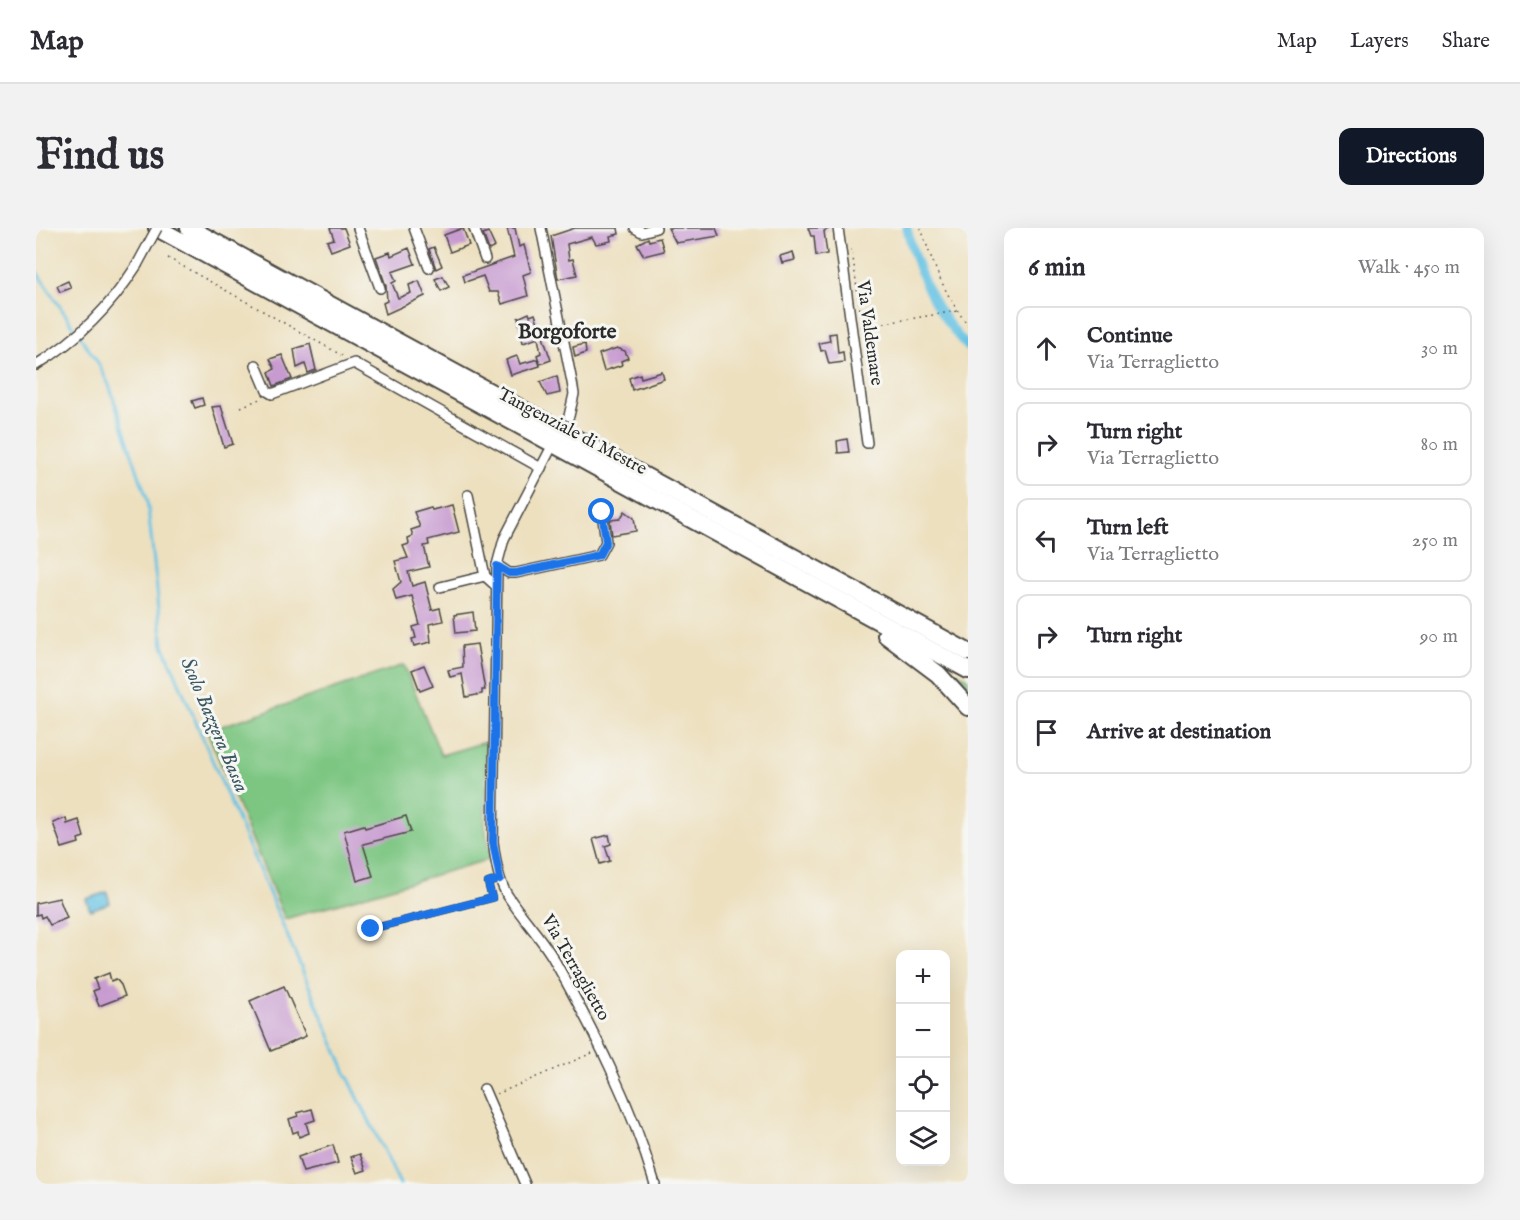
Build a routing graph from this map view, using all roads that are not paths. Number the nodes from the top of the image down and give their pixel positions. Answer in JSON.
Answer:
{"nodes":[{"id":1,"x":157,"y":228,"type":"edge"},
{"id":2,"x":189,"y":228,"type":"edge"},
{"id":3,"x":358,"y":228,"type":"edge"},
{"id":4,"x":414,"y":228,"type":"edge"},
{"id":5,"x":474,"y":228,"type":"edge"},
{"id":6,"x":635,"y":228,"type":"edge"},
{"id":7,"x":656,"y":228,"type":"edge"},
{"id":8,"x":838,"y":228,"type":"edge"},
{"id":9,"x":544,"y":229,"type":"edge"},
{"id":10,"x":485,"y":259,"type":"dead end"},
{"id":11,"x":429,"y":268,"type":"dead end"},
{"id":12,"x":380,"y":288,"type":"dead end"},
{"id":13,"x":36,"y":365,"type":"edge"},
{"id":14,"x":256,"y":365,"type":"dead end"},
{"id":15,"x":569,"y":416,"type":"dead end"},
{"id":16,"x":867,"y":443,"type":"dead end"},
{"id":17,"x":549,"y":452,"type":"dead end"},
{"id":18,"x":541,"y":468,"type":"junction"},
{"id":19,"x":468,"y":495,"type":"dead end"},
{"id":20,"x":602,"y":512,"type":"dead end"},
{"id":21,"x":497,"y":566,"type":"junction"},
{"id":22,"x":485,"y":576,"type":"junction"},
{"id":23,"x":496,"y":586,"type":"junction"},
{"id":24,"x":440,"y":587,"type":"dead end"},
{"id":25,"x":825,"y":591,"type":"junction"},
{"id":26,"x":968,"y":652,"type":"edge"},
{"id":27,"x":968,"y":670,"type":"edge"},
{"id":28,"x":968,"y":706,"type":"edge"},
{"id":29,"x":500,"y":879,"type":"junction"},
{"id":30,"x":371,"y":929,"type":"dead end"},
{"id":31,"x":486,"y":1094,"type":"road end"},
{"id":32,"x":525,"y":1184,"type":"edge"},
{"id":33,"x":655,"y":1184,"type":"edge"}],
"edges":[{"from":1,"to":13,"type":"street","bridge":true},
{"from":1,"to":25,"type":"highway","name":"Tangenziale di Mestre"},
{"from":2,"to":26,"type":"highway","name":"Tangenziale di Mestre"},
{"from":3,"to":12,"type":"street"},
{"from":4,"to":11,"type":"street"},
{"from":5,"to":10,"type":"street"},
{"from":6,"to":7,"type":"street"},
{"from":8,"to":16,"type":"street","name":"Via Valdemare"},
{"from":9,"to":15,"type":"street"},
{"from":14,"to":18,"type":"street"},
{"from":17,"to":18,"type":"street","name":"Via Terraglietto"},
{"from":18,"to":21,"type":"street","name":"Via Terraglietto"},
{"from":19,"to":22,"type":"street"},
{"from":20,"to":21,"type":"street"},
{"from":21,"to":23,"type":"street","name":"Via Terraglietto"},
{"from":22,"to":23,"type":"street"},
{"from":22,"to":24,"type":"street"},
{"from":23,"to":29,"type":"street","name":"Via Terraglietto"},
{"from":25,"to":27,"type":"highway","name":"Tangenziale di Mestre"},
{"from":25,"to":28,"type":"highway"},
{"from":29,"to":30,"type":"lane"},
{"from":29,"to":33,"type":"street","name":"Via Terraglietto"},
{"from":31,"to":32,"type":"street"}]}
